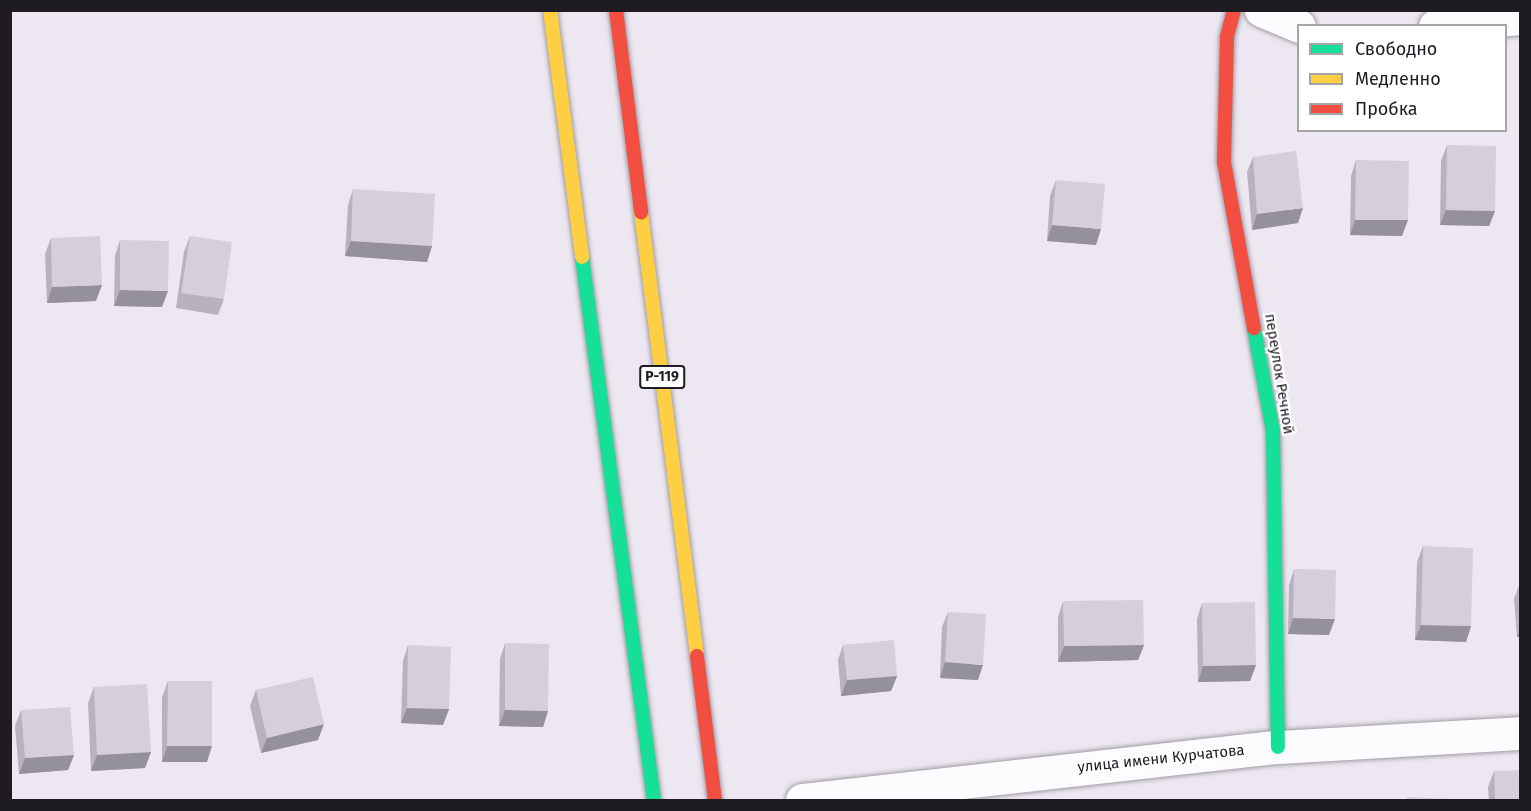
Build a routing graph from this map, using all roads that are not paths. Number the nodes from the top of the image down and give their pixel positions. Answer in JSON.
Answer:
{"nodes":[{"id":1,"x":550,"y":10,"type":"edge"},
{"id":2,"x":616,"y":10,"type":"edge"},
{"id":3,"x":1233,"y":10,"type":"edge"},
{"id":4,"x":1261,"y":10,"type":"edge"},
{"id":5,"x":1521,"y":18,"type":"edge"},
{"id":6,"x":1456,"y":24,"type":"edge"},
{"id":7,"x":1297,"y":25,"type":"edge"},
{"id":8,"x":1521,"y":733,"type":"edge"},
{"id":9,"x":1278,"y":747,"type":"junction"},
{"id":10,"x":654,"y":801,"type":"edge"},
{"id":11,"x":715,"y":801,"type":"edge"},
{"id":12,"x":802,"y":801,"type":"edge"}],
"edges":[{"from":1,"to":10,"type":"main road"},
{"from":2,"to":11,"type":"main road","number":"Р-119"},
{"from":3,"to":9,"type":"main road","name":"переулок Речной"},
{"from":4,"to":7,"type":"street"},
{"from":5,"to":6,"type":"street"},
{"from":8,"to":9,"type":"street","name":"улица имени Курчатова"},
{"from":9,"to":12,"type":"street","name":"улица имени Курчатова"}]}
